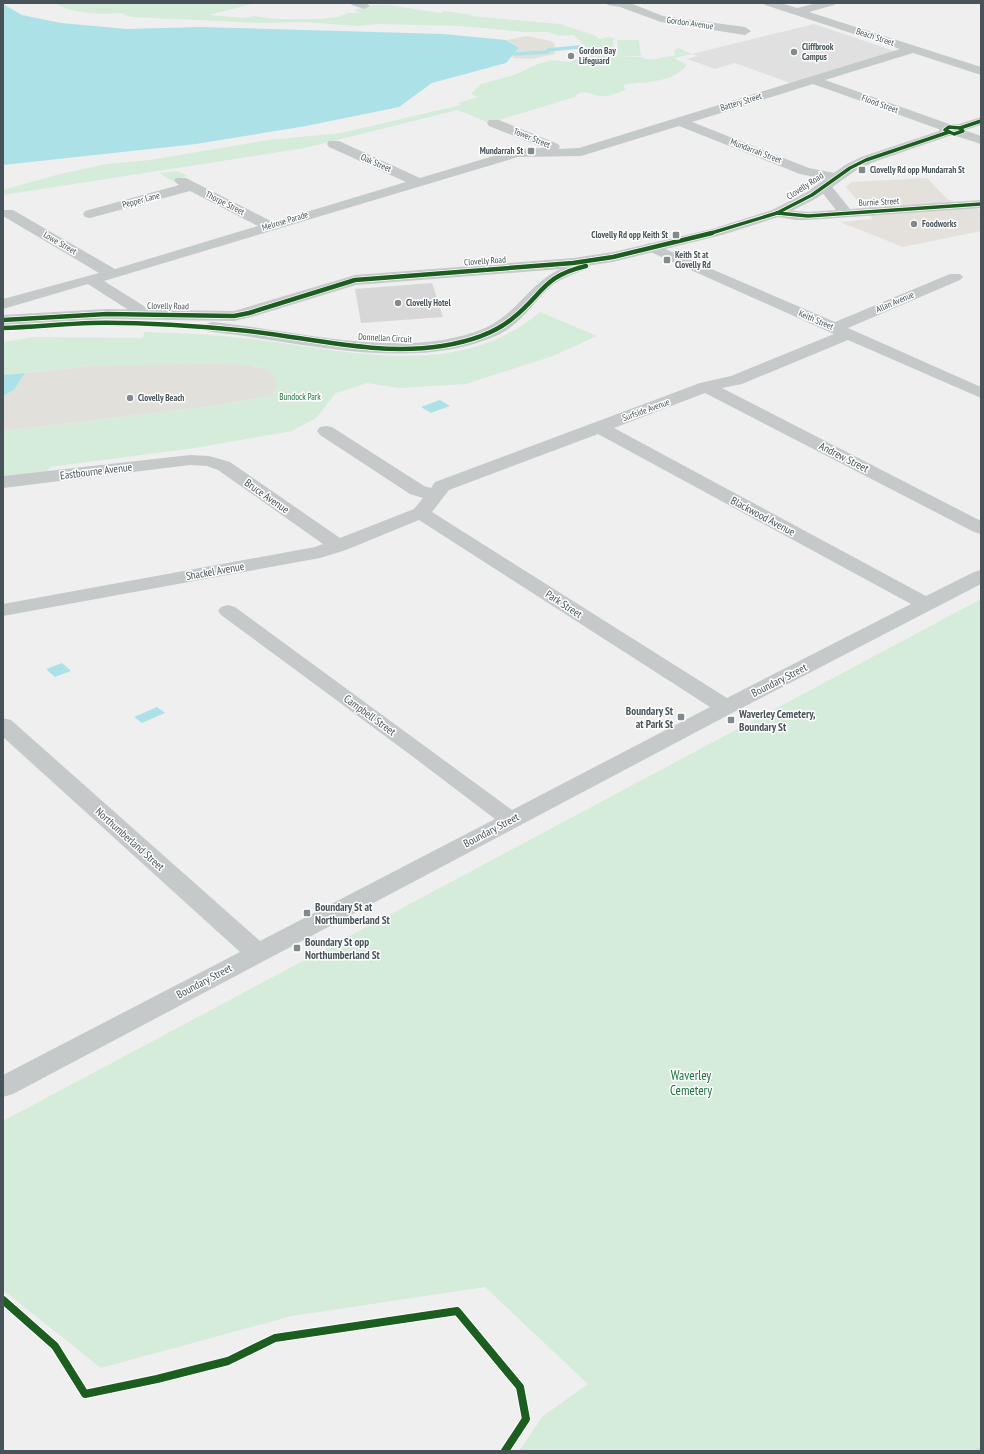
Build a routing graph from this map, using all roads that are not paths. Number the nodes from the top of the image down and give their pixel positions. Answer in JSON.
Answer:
{"nodes":[{"id":1,"x":612,"y":3,"type":"edge"},
{"id":2,"x":769,"y":3,"type":"edge"},
{"id":3,"x":830,"y":3,"type":"edge"},
{"id":4,"x":797,"y":12,"type":"junction"},
{"id":5,"x":745,"y":31,"type":"dead end"},
{"id":6,"x":913,"y":49,"type":"junction"},
{"id":7,"x":981,"y":71,"type":"edge"},
{"id":8,"x":813,"y":80,"type":"junction"},
{"id":9,"x":679,"y":121,"type":"junction"},
{"id":10,"x":981,"y":121,"type":"edge"},
{"id":11,"x":494,"y":123,"type":"dead end"},
{"id":12,"x":954,"y":130,"type":"junction"},
{"id":13,"x":981,"y":140,"type":"edge"},
{"id":14,"x":334,"y":144,"type":"dead end"},
{"id":15,"x":569,"y":154,"type":"junction"},
{"id":16,"x":830,"y":181,"type":"junction"},
{"id":17,"x":418,"y":182,"type":"junction"},
{"id":18,"x":186,"y":183,"type":"joint"},
{"id":19,"x":979,"y":211,"type":"edge"},
{"id":20,"x":8,"y":213,"type":"dead end"},
{"id":21,"x":778,"y":213,"type":"junction"},
{"id":22,"x":846,"y":213,"type":"junction"},
{"id":23,"x":90,"y":214,"type":"dead end"},
{"id":24,"x":270,"y":226,"type":"junction"},
{"id":25,"x":651,"y":247,"type":"junction"},
{"id":26,"x":613,"y":256,"type":"junction"},
{"id":27,"x":505,"y":269,"type":"junction"},
{"id":28,"x":113,"y":274,"type":"junction"},
{"id":29,"x":955,"y":277,"type":"dead end"},
{"id":30,"x":90,"y":279,"type":"junction"},
{"id":31,"x":548,"y":282,"type":"junction"},
{"id":32,"x":3,"y":304,"type":"edge"},
{"id":33,"x":134,"y":319,"type":"junction"},
{"id":34,"x":3,"y":320,"type":"edge"},
{"id":35,"x":3,"y":328,"type":"edge"},
{"id":36,"x":842,"y":331,"type":"junction"},
{"id":37,"x":706,"y":387,"type":"junction"},
{"id":38,"x":981,"y":393,"type":"edge"},
{"id":39,"x":599,"y":427,"type":"junction"},
{"id":40,"x":326,"y":431,"type":"dead end"},
{"id":41,"x":190,"y":460,"type":"joint"},
{"id":42,"x":3,"y":482,"type":"edge"},
{"id":43,"x":438,"y":490,"type":"junction"},
{"id":44,"x":421,"y":513,"type":"junction"},
{"id":45,"x":981,"y":528,"type":"edge"},
{"id":46,"x":331,"y":554,"type":"junction"},
{"id":47,"x":981,"y":576,"type":"edge"},
{"id":48,"x":926,"y":604,"type":"junction"},
{"id":49,"x":3,"y":610,"type":"edge"},
{"id":50,"x":228,"y":612,"type":"dead end"},
{"id":51,"x":726,"y":707,"type":"junction"},
{"id":52,"x":3,"y":725,"type":"edge"},
{"id":53,"x":511,"y":820,"type":"junction"},
{"id":54,"x":257,"y":953,"type":"junction"},
{"id":55,"x":3,"y":1087,"type":"edge"}],
"edges":[{"from":1,"to":5,"type":"street","name":"Gordon Avenue"},
{"from":2,"to":4,"type":"street","name":"Beach Street"},
{"from":3,"to":4,"type":"street"},
{"from":4,"to":6,"type":"street","name":"Beach Street"},
{"from":6,"to":7,"type":"street","name":"Beach Street"},
{"from":6,"to":8,"type":"street","name":"Battery Street"},
{"from":8,"to":9,"type":"street","name":"Battery Street"},
{"from":8,"to":12,"type":"street","name":"Flood Street"},
{"from":9,"to":15,"type":"street","name":"Battery Street"},
{"from":9,"to":16,"type":"street","name":"Mundarrah Street"},
{"from":10,"to":12,"type":"street","name":"Clovelly Road"},
{"from":11,"to":15,"type":"street","name":"Tower Street"},
{"from":12,"to":13,"type":"street","name":"Flood Street"},
{"from":12,"to":16,"type":"street","name":"Clovelly Road"},
{"from":14,"to":17,"type":"street","name":"Oak Street"},
{"from":15,"to":17,"type":"street","name":"Melrose Parade"},
{"from":16,"to":21,"type":"street","name":"Clovelly Road"},
{"from":16,"to":22,"type":"street"},
{"from":17,"to":24,"type":"street","name":"Melrose Parade"},
{"from":18,"to":23,"type":"street","name":"Pepper Lane"},
{"from":18,"to":24,"type":"street","name":"Thorpe Street"},
{"from":19,"to":22,"type":"street","name":"Burnie Street"},
{"from":20,"to":28,"type":"street","name":"Lowe Street"},
{"from":21,"to":22,"type":"street","name":"Burnie Street"},
{"from":21,"to":25,"type":"street","name":"Clovelly Road"},
{"from":24,"to":28,"type":"street","name":"Melrose Parade"},
{"from":25,"to":26,"type":"street","name":"Clovelly Road"},
{"from":25,"to":36,"type":"street","name":"Keith Street"},
{"from":26,"to":27,"type":"street","name":"Clovelly Road"},
{"from":26,"to":31,"type":"street","name":"Donnellan Circuit"},
{"from":27,"to":31,"type":"street"},
{"from":27,"to":33,"type":"street","name":"Clovelly Road"},
{"from":28,"to":30,"type":"street","name":"Melrose Parade"},
{"from":29,"to":36,"type":"street","name":"Allan Avenue"},
{"from":30,"to":32,"type":"street","name":"Melrose Parade"},
{"from":30,"to":33,"type":"street"},
{"from":31,"to":33,"type":"street","name":"Donnellan Circuit"},
{"from":33,"to":34,"type":"street","name":"Clovelly Road"},
{"from":33,"to":35,"type":"street","name":"Clovelly Road"},
{"from":36,"to":37,"type":"street","name":"Surfside Avenue"},
{"from":36,"to":38,"type":"street","name":"Keith Street"},
{"from":37,"to":39,"type":"street","name":"Surfside Avenue"},
{"from":37,"to":45,"type":"street","name":"Andrew Street"},
{"from":39,"to":43,"type":"street","name":"Surfside Avenue"},
{"from":39,"to":48,"type":"street","name":"Blackwood Avenue"},
{"from":40,"to":43,"type":"street"},
{"from":41,"to":42,"type":"street","name":"Eastbourne Avenue"},
{"from":41,"to":46,"type":"street","name":"Bruce Avenue"},
{"from":43,"to":44,"type":"street"},
{"from":44,"to":46,"type":"street","name":"Shackel Avenue"},
{"from":44,"to":51,"type":"street","name":"Park Street"},
{"from":46,"to":49,"type":"street","name":"Shackel Avenue"},
{"from":47,"to":48,"type":"street","name":"Boundary Street"},
{"from":48,"to":51,"type":"street","name":"Boundary Street"},
{"from":50,"to":53,"type":"street","name":"Campbell Street"},
{"from":51,"to":53,"type":"street","name":"Boundary Street"},
{"from":52,"to":54,"type":"street","name":"Northumberland Street"},
{"from":53,"to":54,"type":"street","name":"Boundary Street"},
{"from":54,"to":55,"type":"street","name":"Boundary Street"}]}
